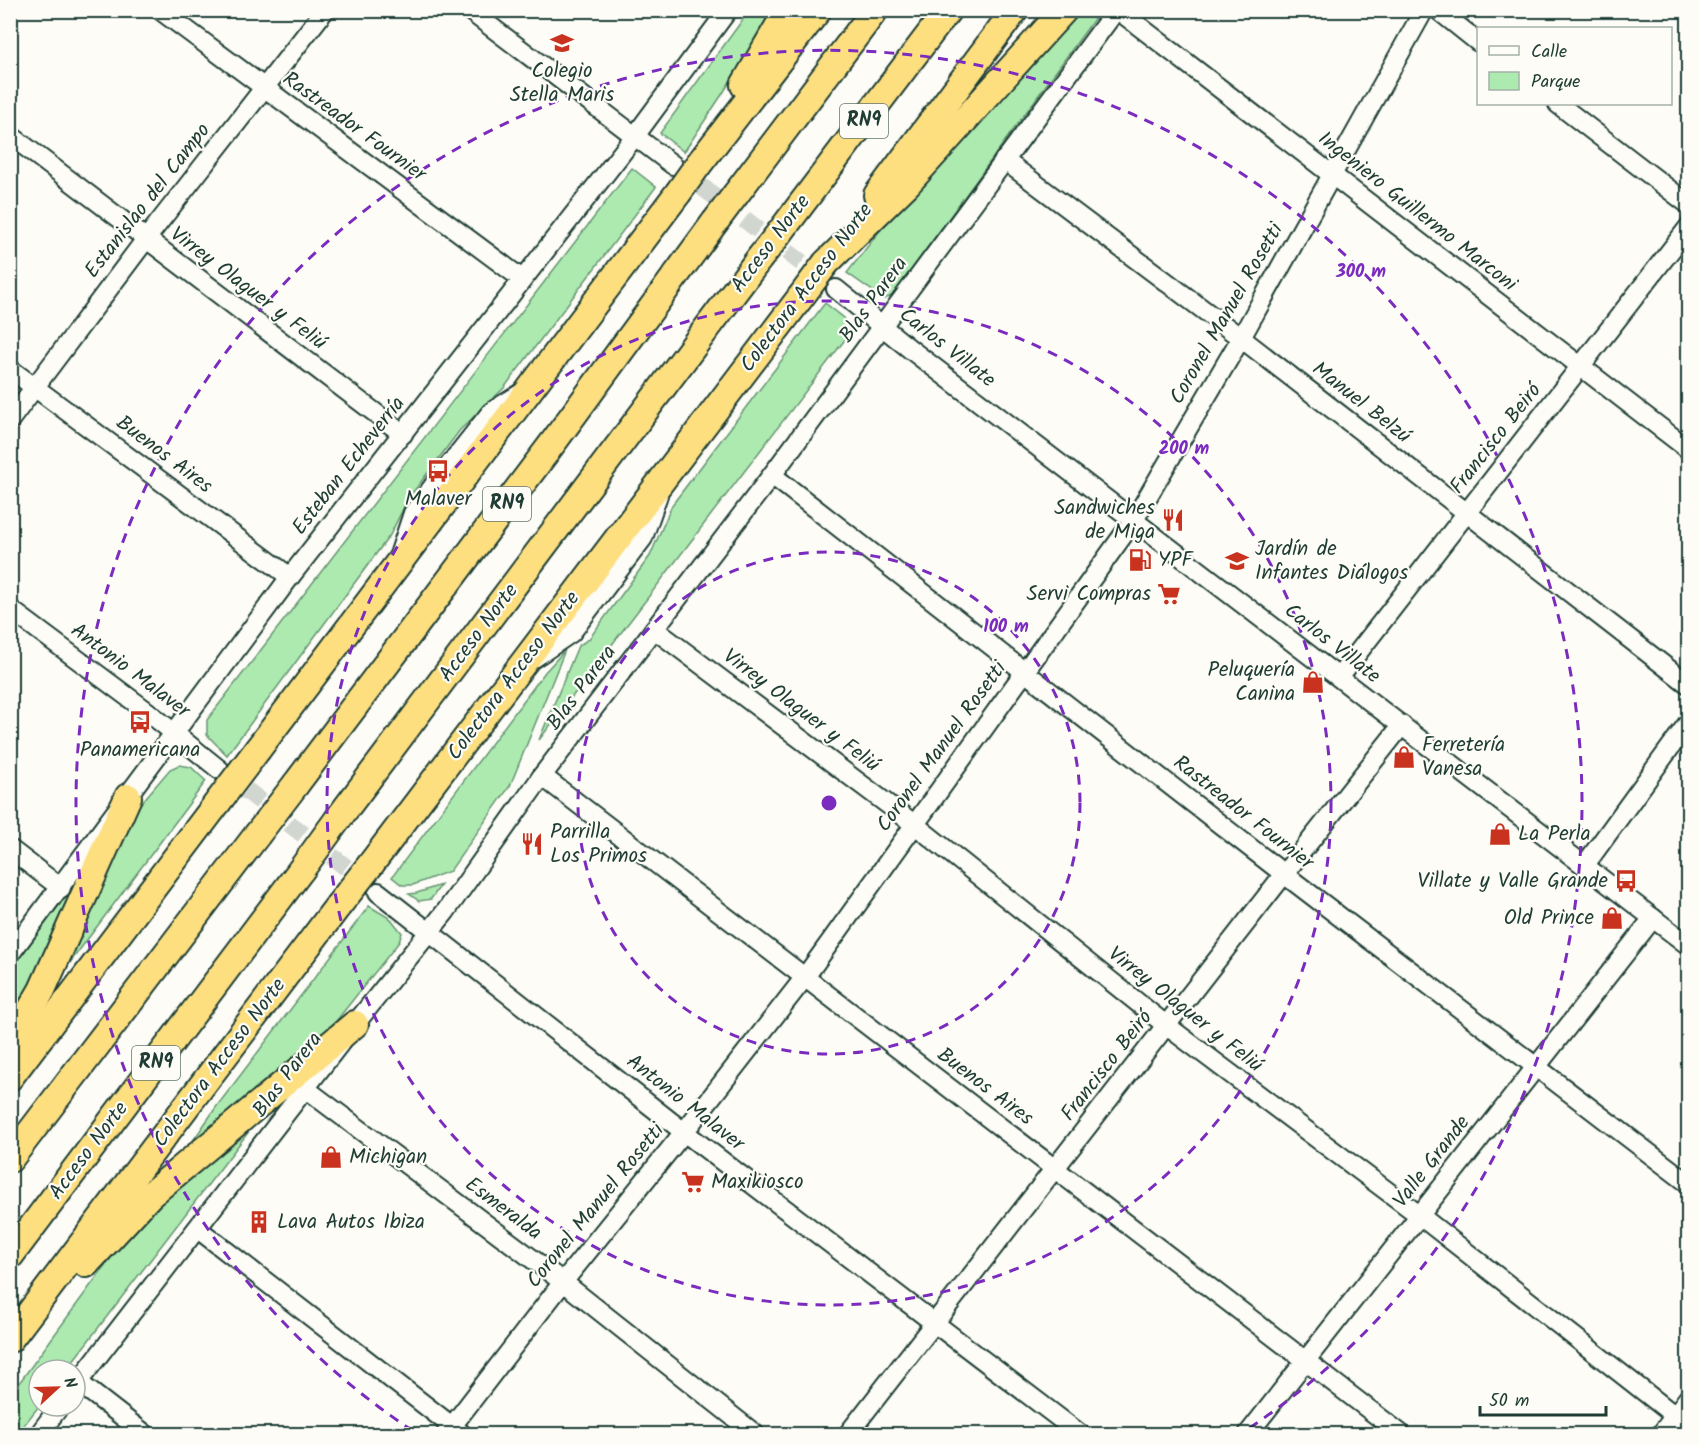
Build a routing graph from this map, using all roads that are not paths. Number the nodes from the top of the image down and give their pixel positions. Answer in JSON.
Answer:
{"nodes":[{"id":1,"x":160,"y":10,"type":"edge"},
{"id":2,"x":325,"y":10,"type":"edge"},
{"id":3,"x":469,"y":10,"type":"edge"},
{"id":4,"x":728,"y":10,"type":"edge"},
{"id":5,"x":788,"y":10,"type":"edge"},
{"id":6,"x":818,"y":10,"type":"edge"},
{"id":7,"x":875,"y":10,"type":"edge"},
{"id":8,"x":948,"y":10,"type":"edge"},
{"id":9,"x":1015,"y":10,"type":"edge"},
{"id":10,"x":1064,"y":10,"type":"edge"},
{"id":11,"x":1117,"y":10,"type":"edge"},
{"id":12,"x":1424,"y":10,"type":"edge"},
{"id":13,"x":1438,"y":10,"type":"edge"},
{"id":14,"x":1477,"y":40,"type":"edge"},
{"id":15,"x":264,"y":89,"type":"junction"},
{"id":16,"x":1559,"y":105,"type":"edge"},
{"id":17,"x":10,"y":135,"type":"edge"},
{"id":18,"x":634,"y":136,"type":"junction"},
{"id":19,"x":1004,"y":160,"type":"junction"},
{"id":20,"x":699,"y":164,"type":"junction"},
{"id":21,"x":673,"y":165,"type":"tunnel mouth"},
{"id":22,"x":1332,"y":175,"type":"junction"},
{"id":23,"x":1689,"y":204,"type":"edge"},
{"id":24,"x":1689,"y":228,"type":"edge"},
{"id":25,"x":146,"y":239,"type":"junction"},
{"id":26,"x":826,"y":263,"type":"junction"},
{"id":27,"x":522,"y":279,"type":"junction"},
{"id":28,"x":836,"y":289,"type":"tunnel mouth"},
{"id":29,"x":883,"y":328,"type":"junction"},
{"id":30,"x":1241,"y":338,"type":"junction"},
{"id":31,"x":1581,"y":366,"type":"junction"},
{"id":32,"x":10,"y":369,"type":"edge"},
{"id":33,"x":34,"y":387,"type":"junction"},
{"id":34,"x":10,"y":420,"type":"edge"},
{"id":35,"x":403,"y":434,"type":"junction"},
{"id":36,"x":1689,"y":449,"type":"edge"},
{"id":37,"x":772,"y":475,"type":"junction"},
{"id":38,"x":1466,"y":514,"type":"junction"},
{"id":39,"x":1134,"y":520,"type":"junction"},
{"id":40,"x":290,"y":577,"type":"junction"},
{"id":41,"x":10,"y":609,"type":"edge"},
{"id":42,"x":654,"y":629,"type":"junction"},
{"id":43,"x":1025,"y":671,"type":"junction"},
{"id":44,"x":1339,"y":677,"type":"junction"},
{"id":45,"x":1689,"y":684,"type":"edge"},
{"id":46,"x":1689,"y":723,"type":"edge"},
{"id":47,"x":1402,"y":725,"type":"junction"},
{"id":48,"x":174,"y":733,"type":"junction"},
{"id":49,"x":220,"y":770,"type":"tunnel mouth"},
{"id":50,"x":542,"y":776,"type":"junction"},
{"id":51,"x":128,"y":797,"type":"junction"},
{"id":52,"x":914,"y":824,"type":"junction"},
{"id":53,"x":10,"y":849,"type":"edge"},
{"id":54,"x":1585,"y":866,"type":"junction"},
{"id":55,"x":1284,"y":874,"type":"junction"},
{"id":56,"x":61,"y":888,"type":"junction"},
{"id":57,"x":378,"y":891,"type":"tunnel mouth"},
{"id":58,"x":1653,"y":918,"type":"junction"},
{"id":59,"x":430,"y":931,"type":"junction"},
{"id":60,"x":1689,"y":945,"type":"edge"},
{"id":61,"x":10,"y":954,"type":"edge"},
{"id":62,"x":805,"y":977,"type":"junction"},
{"id":63,"x":355,"y":1024,"type":"junction"},
{"id":64,"x":1167,"y":1026,"type":"junction"},
{"id":65,"x":10,"y":1045,"type":"edge"},
{"id":66,"x":1536,"y":1067,"type":"junction"},
{"id":67,"x":10,"y":1077,"type":"edge"},
{"id":68,"x":306,"y":1089,"type":"junction"},
{"id":69,"x":684,"y":1132,"type":"junction"},
{"id":70,"x":10,"y":1159,"type":"edge"},
{"id":71,"x":1055,"y":1169,"type":"junction"},
{"id":72,"x":1689,"y":1183,"type":"edge"},
{"id":73,"x":1419,"y":1215,"type":"junction"},
{"id":74,"x":198,"y":1229,"type":"junction"},
{"id":75,"x":10,"y":1256,"type":"edge"},
{"id":76,"x":563,"y":1282,"type":"junction"},
{"id":77,"x":933,"y":1323,"type":"junction"},
{"id":78,"x":10,"y":1340,"type":"edge"},
{"id":79,"x":10,"y":1345,"type":"edge"},
{"id":80,"x":1305,"y":1361,"type":"junction"},
{"id":81,"x":87,"y":1370,"type":"edge"},
{"id":82,"x":87,"y":1392,"type":"edge"},
{"id":83,"x":1689,"y":1398,"type":"edge"},
{"id":84,"x":51,"y":1418,"type":"edge"},
{"id":85,"x":1682,"y":1421,"type":"edge"},
{"id":86,"x":454,"y":1432,"type":"edge"},
{"id":87,"x":39,"y":1434,"type":"edge"},
{"id":88,"x":144,"y":1434,"type":"edge"},
{"id":89,"x":755,"y":1434,"type":"edge"},
{"id":90,"x":848,"y":1434,"type":"edge"},
{"id":91,"x":1080,"y":1434,"type":"edge"},
{"id":92,"x":1248,"y":1434,"type":"edge"},
{"id":93,"x":1401,"y":1434,"type":"edge"},
{"id":94,"x":1661,"y":1434,"type":"edge"}],
"edges":[{"from":1,"to":15,"type":"street","name":"Rastreador Fournier"},
{"from":2,"to":15,"type":"street","name":"Estanislao del Campo"},
{"from":3,"to":18,"type":"street"},
{"from":4,"to":18,"type":"street","name":"Esteban Echeverría"},
{"from":5,"to":20,"type":"highway"},
{"from":6,"to":20,"type":"highway"},
{"from":7,"to":70,"type":"highway","number":"RN9","bridge":true},
{"from":8,"to":75,"type":"highway","name":"Acceso Norte","number":"RN9","bridge":true},
{"from":9,"to":26,"type":"highway","name":"Colectora Acceso Norte"},
{"from":10,"to":26,"type":"highway"},
{"from":11,"to":19,"type":"street","name":"Blas Parera"},
{"from":11,"to":22,"type":"street","name":"Ingeniero Guillermo Marconi"},
{"from":12,"to":22,"type":"street","name":"Coronel Manuel Rosetti"},
{"from":13,"to":14,"type":"street"},
{"from":15,"to":25,"type":"street","name":"Estanislao del Campo"},
{"from":15,"to":27,"type":"street","name":"Rastreador Fournier"},
{"from":16,"to":23,"type":"street"},
{"from":17,"to":25,"type":"street","name":"Virrey Olaguer y Feliú"},
{"from":18,"to":21,"type":"street"},
{"from":18,"to":27,"type":"street","name":"Esteban Echeverría"},
{"from":19,"to":29,"type":"street","name":"Blas Parera"},
{"from":19,"to":30,"type":"street","name":"Manuel Belzú"},
{"from":20,"to":67,"type":"highway","bridge":true},
{"from":22,"to":30,"type":"street","name":"Coronel Manuel Rosetti"},
{"from":22,"to":31,"type":"street","name":"Ingeniero Guillermo Marconi"},
{"from":24,"to":31,"type":"street","name":"Francisco Beiró"},
{"from":25,"to":33,"type":"street","name":"Estanislao del Campo"},
{"from":25,"to":35,"type":"street","name":"Virrey Olaguer y Feliú"},
{"from":26,"to":78,"type":"highway","name":"Colectora Acceso Norte","bridge":true},
{"from":27,"to":35,"type":"street","name":"Esteban Echeverría"},
{"from":28,"to":29,"type":"street","name":"Carlos Villate"},
{"from":29,"to":37,"type":"street","name":"Blas Parera"},
{"from":29,"to":39,"type":"street","name":"Carlos Villate"},
{"from":30,"to":38,"type":"street","name":"Manuel Belzú"},
{"from":30,"to":39,"type":"street","name":"Coronel Manuel Rosetti"},
{"from":31,"to":36,"type":"street","name":"Ingeniero Guillermo Marconi"},
{"from":31,"to":38,"type":"street","name":"Francisco Beiró"},
{"from":32,"to":33,"type":"street","name":"Buenos Aires"},
{"from":33,"to":34,"type":"street","name":"Estanislao del Campo"},
{"from":33,"to":40,"type":"street","name":"Buenos Aires"},
{"from":35,"to":40,"type":"street","name":"Esteban Echeverría"},
{"from":37,"to":42,"type":"street","name":"Blas Parera"},
{"from":37,"to":43,"type":"street","name":"Rastreador Fournier"},
{"from":38,"to":44,"type":"street","name":"Francisco Beiró"},
{"from":38,"to":45,"type":"street","name":"Manuel Belzú"},
{"from":39,"to":43,"type":"street","name":"Coronel Manuel Rosetti"},
{"from":39,"to":44,"type":"street","name":"Carlos Villate"},
{"from":40,"to":48,"type":"street","name":"Esteban Echeverría"},
{"from":41,"to":48,"type":"street","name":"Antonio Malaver"},
{"from":42,"to":50,"type":"street","name":"Blas Parera"},
{"from":42,"to":52,"type":"street","name":"Virrey Olaguer y Feliú"},
{"from":43,"to":52,"type":"street","name":"Coronel Manuel Rosetti"},
{"from":43,"to":55,"type":"street","name":"Rastreador Fournier"},
{"from":44,"to":47,"type":"street","name":"Carlos Villate"},
{"from":46,"to":54,"type":"street"},
{"from":47,"to":54,"type":"street","name":"Carlos Villate"},
{"from":47,"to":55,"type":"street","name":"Francisco Beiró"},
{"from":48,"to":49,"type":"street","name":"Antonio Malaver"},
{"from":48,"to":51,"type":"street","name":"Esteban Echeverría"},
{"from":50,"to":59,"type":"street","name":"Blas Parera"},
{"from":50,"to":62,"type":"street","name":"Buenos Aires"},
{"from":51,"to":56,"type":"street","name":"Esteban Echeverría"},
{"from":51,"to":65,"type":"highway"},
{"from":52,"to":62,"type":"street","name":"Coronel Manuel Rosetti"},
{"from":52,"to":64,"type":"street","name":"Virrey Olaguer y Feliú"},
{"from":53,"to":56,"type":"street"},
{"from":54,"to":58,"type":"street","name":"Carlos Villate"},
{"from":55,"to":64,"type":"street","name":"Francisco Beiró"},
{"from":55,"to":66,"type":"street","name":"Rastreador Fournier"},
{"from":56,"to":61,"type":"street","name":"Esteban Echeverría"},
{"from":57,"to":59,"type":"street","name":"Antonio Malaver"},
{"from":58,"to":60,"type":"street","name":"Carlos Villate"},
{"from":58,"to":66,"type":"street","name":"Valle Grande"},
{"from":59,"to":63,"type":"street","name":"Blas Parera"},
{"from":59,"to":69,"type":"street","name":"Antonio Malaver"},
{"from":62,"to":69,"type":"street","name":"Coronel Manuel Rosetti"},
{"from":62,"to":71,"type":"street","name":"Buenos Aires"},
{"from":63,"to":68,"type":"street","name":"Blas Parera"},
{"from":63,"to":79,"type":"highway"},
{"from":64,"to":71,"type":"street","name":"Francisco Beiró"},
{"from":64,"to":73,"type":"street","name":"Virrey Olaguer y Feliú"},
{"from":66,"to":72,"type":"street","name":"Rastreador Fournier"},
{"from":66,"to":73,"type":"street","name":"Valle Grande"},
{"from":68,"to":74,"type":"street","name":"Blas Parera"},
{"from":68,"to":76,"type":"street","name":"Esmeralda"},
{"from":69,"to":76,"type":"street","name":"Coronel Manuel Rosetti"},
{"from":69,"to":77,"type":"street","name":"Antonio Malaver"},
{"from":71,"to":77,"type":"street","name":"Francisco Beiró"},
{"from":71,"to":80,"type":"street","name":"Buenos Aires"},
{"from":73,"to":80,"type":"street","name":"Valle Grande"},
{"from":73,"to":85,"type":"street","name":"Virrey Olaguer y Feliú"},
{"from":74,"to":81,"type":"street","name":"Blas Parera"},
{"from":74,"to":86,"type":"street"},
{"from":76,"to":86,"type":"street","name":"Coronel Manuel Rosetti"},
{"from":76,"to":89,"type":"street","name":"Esmeralda"},
{"from":77,"to":90,"type":"street","name":"Francisco Beiró"},
{"from":77,"to":91,"type":"street","name":"Antonio Malaver"},
{"from":80,"to":92,"type":"street","name":"Valle Grande"},
{"from":80,"to":93,"type":"street","name":"Buenos Aires"},
{"from":82,"to":88,"type":"street"},
{"from":83,"to":85,"type":"street"},
{"from":84,"to":87,"type":"street"},
{"from":85,"to":94,"type":"street"}]}
